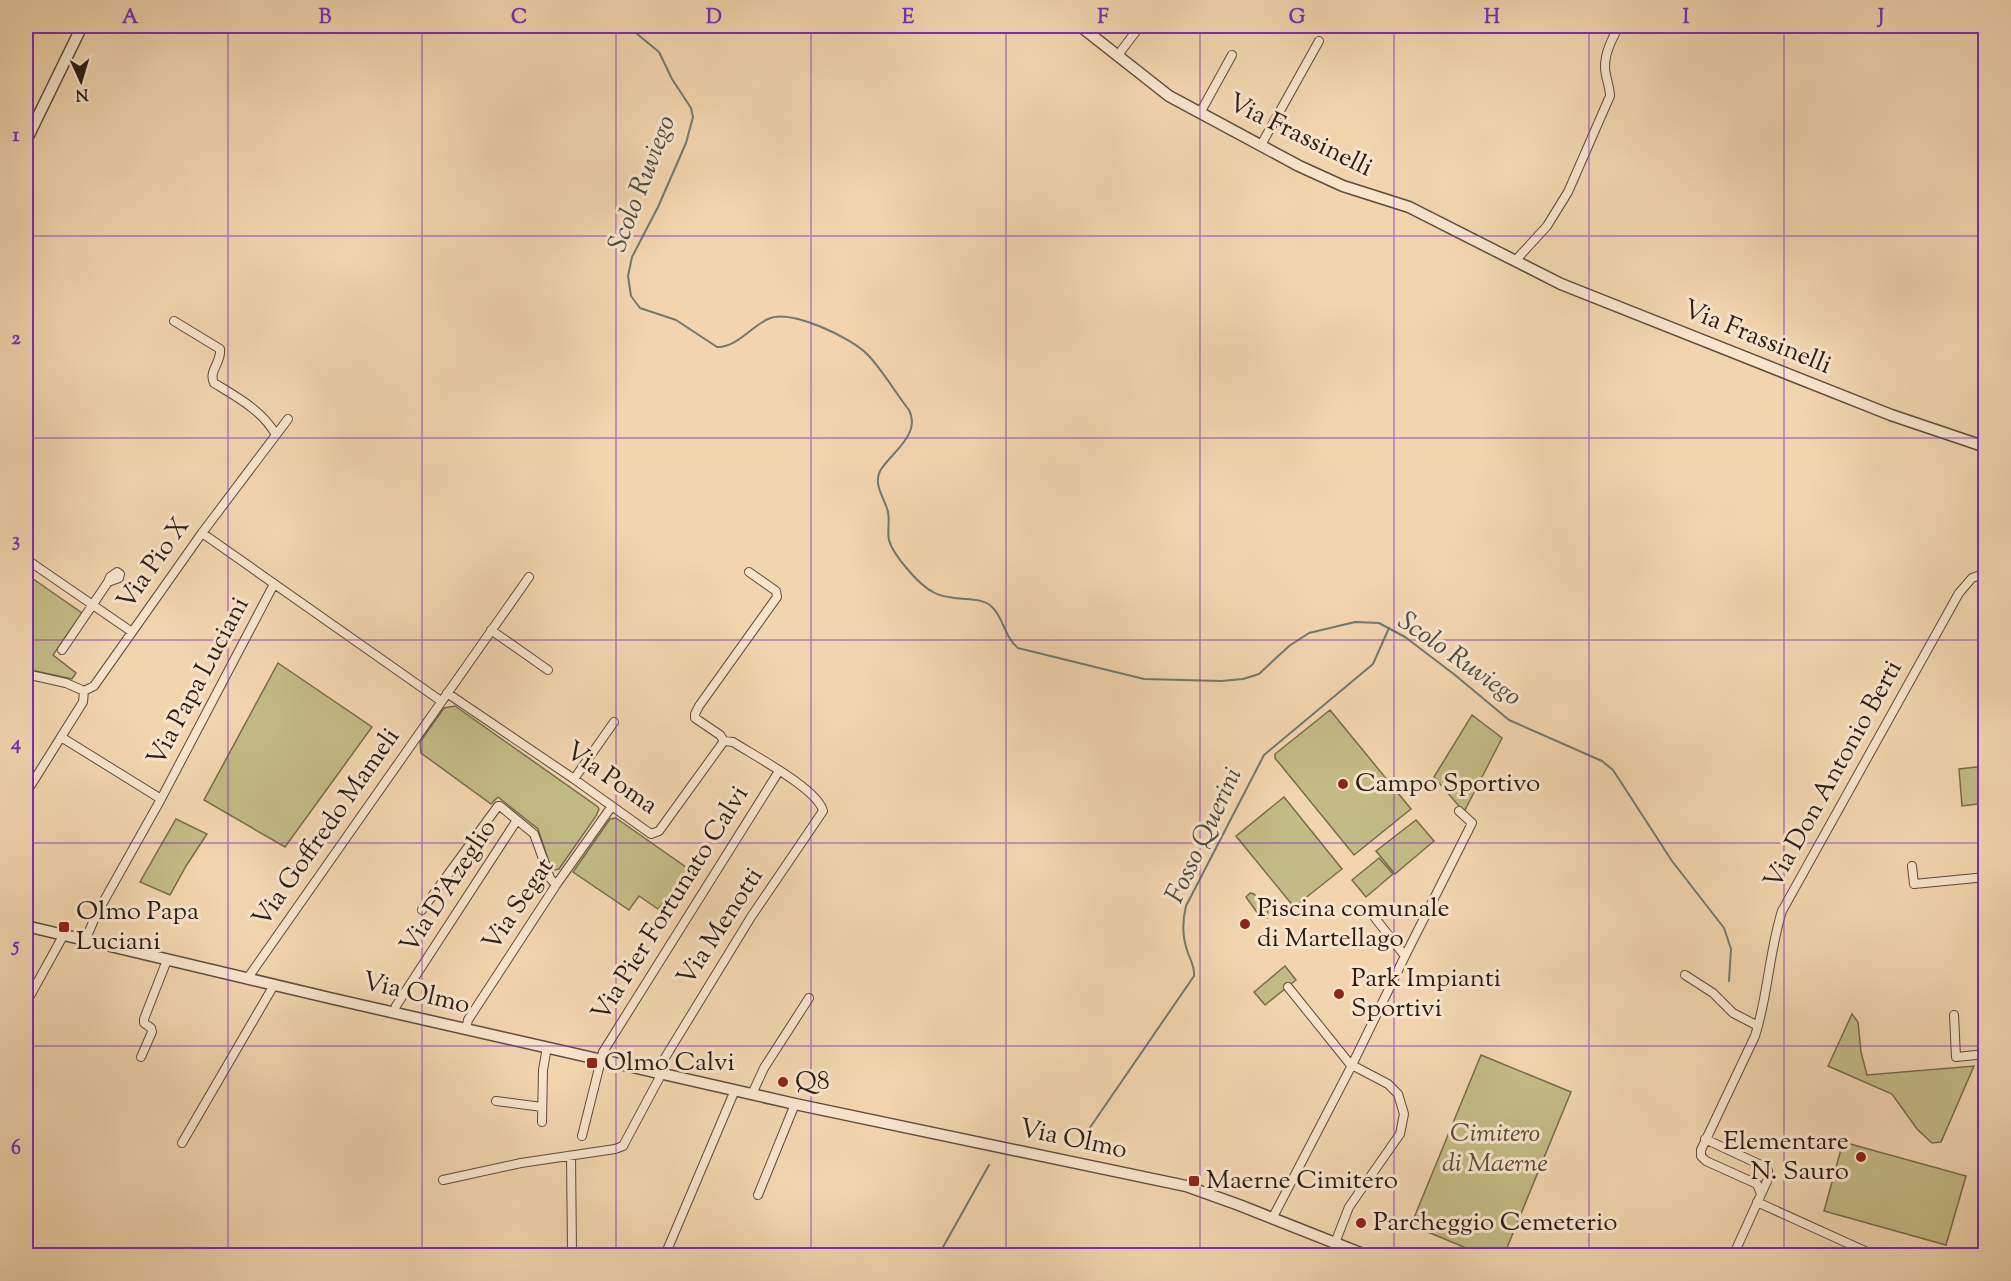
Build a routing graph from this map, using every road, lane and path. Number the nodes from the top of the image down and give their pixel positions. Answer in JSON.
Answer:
{"nodes":[{"id":1,"x":82,"y":26,"type":"edge"},
{"id":2,"x":1080,"y":26,"type":"edge"},
{"id":3,"x":1140,"y":26,"type":"edge"},
{"id":4,"x":1619,"y":26,"type":"edge"},
{"id":5,"x":1318,"y":41,"type":"dead end"},
{"id":6,"x":1118,"y":55,"type":"junction"},
{"id":7,"x":1232,"y":55,"type":"dead end"},
{"id":8,"x":1200,"y":113,"type":"junction"},
{"id":9,"x":26,"y":141,"type":"edge"},
{"id":10,"x":1261,"y":145,"type":"junction"},
{"id":11,"x":1515,"y":261,"type":"junction"},
{"id":12,"x":174,"y":321,"type":"dead end"},
{"id":13,"x":288,"y":419,"type":"dead end"},
{"id":14,"x":276,"y":435,"type":"junction"},
{"id":15,"x":1986,"y":447,"type":"edge"},
{"id":16,"x":202,"y":533,"type":"junction"},
{"id":17,"x":26,"y":558,"type":"edge"},
{"id":18,"x":749,"y":572,"type":"dead end"},
{"id":19,"x":1986,"y":573,"type":"edge"},
{"id":20,"x":529,"y":577,"type":"dead end"},
{"id":21,"x":108,"y":582,"type":"dead end"},
{"id":22,"x":274,"y":584,"type":"junction"},
{"id":23,"x":93,"y":605,"type":"junction"},
{"id":24,"x":491,"y":630,"type":"junction"},
{"id":25,"x":132,"y":632,"type":"junction"},
{"id":26,"x":62,"y":650,"type":"dead end"},
{"id":27,"x":548,"y":670,"type":"dead end"},
{"id":28,"x":26,"y":674,"type":"edge"},
{"id":29,"x":84,"y":691,"type":"junction"},
{"id":30,"x":447,"y":693,"type":"junction"},
{"id":31,"x":441,"y":701,"type":"junction"},
{"id":32,"x":614,"y":722,"type":"dead end"},
{"id":33,"x":62,"y":736,"type":"junction"},
{"id":34,"x":724,"y":741,"type":"junction"},
{"id":35,"x":779,"y":771,"type":"junction"},
{"id":36,"x":574,"y":779,"type":"junction"},
{"id":37,"x":26,"y":793,"type":"edge"},
{"id":38,"x":161,"y":799,"type":"junction"},
{"id":39,"x":612,"y":806,"type":"junction"},
{"id":40,"x":1459,"y":811,"type":"dead end"},
{"id":41,"x":517,"y":820,"type":"junction"},
{"id":42,"x":1912,"y":866,"type":"dead end"},
{"id":43,"x":1986,"y":877,"type":"edge"},
{"id":44,"x":556,"y":885,"type":"junction"},
{"id":45,"x":422,"y":910,"type":"dead end"},
{"id":46,"x":1375,"y":918,"type":"dead end"},
{"id":47,"x":26,"y":926,"type":"edge"},
{"id":48,"x":63,"y":936,"type":"junction"},
{"id":49,"x":85,"y":941,"type":"junction"},
{"id":50,"x":1405,"y":956,"type":"junction"},
{"id":51,"x":167,"y":960,"type":"junction"},
{"id":52,"x":1685,"y":975,"type":"dead end"},
{"id":53,"x":247,"y":979,"type":"junction"},
{"id":54,"x":274,"y":985,"type":"junction"},
{"id":55,"x":1288,"y":987,"type":"dead end"},
{"id":56,"x":809,"y":998,"type":"dead end"},
{"id":57,"x":26,"y":1003,"type":"edge"},
{"id":58,"x":393,"y":1012,"type":"junction"},
{"id":59,"x":1954,"y":1015,"type":"dead end"},
{"id":60,"x":1759,"y":1023,"type":"junction"},
{"id":61,"x":466,"y":1029,"type":"junction"},
{"id":62,"x":547,"y":1047,"type":"junction"},
{"id":63,"x":1986,"y":1054,"type":"edge"},
{"id":64,"x":141,"y":1057,"type":"dead end"},
{"id":65,"x":600,"y":1059,"type":"junction"},
{"id":66,"x":1352,"y":1065,"type":"junction"},
{"id":67,"x":661,"y":1073,"type":"junction"},
{"id":68,"x":735,"y":1090,"type":"junction"},
{"id":69,"x":752,"y":1094,"type":"junction"},
{"id":70,"x":496,"y":1101,"type":"dead end"},
{"id":71,"x":795,"y":1104,"type":"junction"},
{"id":72,"x":542,"y":1107,"type":"junction"},
{"id":73,"x":542,"y":1122,"type":"dead end"},
{"id":74,"x":582,"y":1136,"type":"dead end"},
{"id":75,"x":1705,"y":1139,"type":"junction"},
{"id":76,"x":182,"y":1143,"type":"dead end"},
{"id":77,"x":571,"y":1156,"type":"junction"},
{"id":78,"x":443,"y":1180,"type":"dead end"},
{"id":79,"x":758,"y":1195,"type":"dead end"},
{"id":80,"x":1759,"y":1198,"type":"junction"},
{"id":81,"x":1272,"y":1219,"type":"junction"},
{"id":82,"x":1335,"y":1243,"type":"junction"},
{"id":83,"x":668,"y":1248,"type":"dead end"},
{"id":84,"x":592,"y":1255,"type":"edge"},
{"id":85,"x":1368,"y":1256,"type":"edge"},
{"id":86,"x":1733,"y":1256,"type":"edge"},
{"id":87,"x":1876,"y":1256,"type":"edge"}],
"edges":[{"from":1,"to":9,"type":"street"},
{"from":2,"to":6,"type":"street","name":"Via Frassinelli"},
{"from":3,"to":6,"type":"street"},
{"from":4,"to":11,"type":"street"},
{"from":5,"to":10,"type":"street"},
{"from":6,"to":8,"type":"street","name":"Via Frassinelli"},
{"from":7,"to":8,"type":"street"},
{"from":8,"to":10,"type":"street","name":"Via Frassinelli"},
{"from":10,"to":11,"type":"street","name":"Via Frassinelli"},
{"from":11,"to":15,"type":"street","name":"Via Frassinelli"},
{"from":12,"to":14,"type":"street"},
{"from":13,"to":14,"type":"street","name":"Via Pio X"},
{"from":14,"to":16,"type":"street","name":"Via Pio X"},
{"from":16,"to":22,"type":"street"},
{"from":16,"to":25,"type":"street","name":"Via Pio X"},
{"from":17,"to":23,"type":"street"},
{"from":18,"to":34,"type":"street"},
{"from":19,"to":60,"type":"street","name":"Via Don Antonio Berti"},
{"from":20,"to":24,"type":"street","name":"Via Goffredo Mameli"},
{"from":21,"to":23,"type":"street"},
{"from":22,"to":31,"type":"street"},
{"from":22,"to":38,"type":"street","name":"Via Papa Luciani"},
{"from":23,"to":25,"type":"street"},
{"from":23,"to":26,"type":"street"},
{"from":24,"to":27,"type":"street"},
{"from":24,"to":30,"type":"street","name":"Via Goffredo Mameli"},
{"from":25,"to":29,"type":"street","name":"Via Pio X"},
{"from":28,"to":29,"type":"street"},
{"from":29,"to":33,"type":"street","name":"Via Pio X"},
{"from":30,"to":31,"type":"street","name":"Via Goffredo Mameli"},
{"from":30,"to":36,"type":"street","name":"Via Poma"},
{"from":31,"to":53,"type":"street","name":"Via Goffredo Mameli"},
{"from":32,"to":36,"type":"street"},
{"from":33,"to":37,"type":"street","name":"Via Pio X"},
{"from":33,"to":38,"type":"street","name":"Via Papa Luciani"},
{"from":34,"to":35,"type":"street"},
{"from":34,"to":39,"type":"street","name":"Via Poma"},
{"from":35,"to":65,"type":"street","name":"Via Pier Fortunato Calvi"},
{"from":35,"to":67,"type":"street","name":"Via Menotti"},
{"from":36,"to":39,"type":"street","name":"Via Poma"},
{"from":38,"to":49,"type":"street","name":"Via Papa Luciani"},
{"from":39,"to":44,"type":"street","name":"Via Segat"},
{"from":40,"to":50,"type":"street"},
{"from":41,"to":44,"type":"street","name":"Via D'Azeglio"},
{"from":41,"to":45,"type":"street"},
{"from":41,"to":58,"type":"street","name":"Via D'Azeglio"},
{"from":42,"to":43,"type":"street"},
{"from":44,"to":61,"type":"street","name":"Via Segat"},
{"from":46,"to":50,"type":"street"},
{"from":47,"to":48,"type":"street","name":"Via Olmo"},
{"from":48,"to":49,"type":"street","name":"Via Olmo"},
{"from":48,"to":57,"type":"street"},
{"from":49,"to":51,"type":"street","name":"Via Olmo"},
{"from":50,"to":66,"type":"street"},
{"from":51,"to":53,"type":"street","name":"Via Olmo"},
{"from":51,"to":64,"type":"street"},
{"from":52,"to":60,"type":"street"},
{"from":53,"to":54,"type":"street","name":"Via Olmo"},
{"from":54,"to":58,"type":"street","name":"Via Olmo"},
{"from":54,"to":76,"type":"street"},
{"from":55,"to":66,"type":"street"},
{"from":56,"to":69,"type":"street"},
{"from":58,"to":61,"type":"street","name":"Via Olmo"},
{"from":59,"to":63,"type":"street"},
{"from":60,"to":75,"type":"street","name":"Via Don Antonio Berti"},
{"from":61,"to":62,"type":"street","name":"Via Olmo"},
{"from":62,"to":65,"type":"street","name":"Via Olmo"},
{"from":62,"to":72,"type":"street"},
{"from":65,"to":67,"type":"street","name":"Via Olmo"},
{"from":65,"to":74,"type":"street"},
{"from":66,"to":81,"type":"street"},
{"from":66,"to":82,"type":"street"},
{"from":67,"to":68,"type":"street","name":"Via Olmo"},
{"from":67,"to":77,"type":"street","name":"Via Menotti"},
{"from":68,"to":69,"type":"street","name":"Via Olmo"},
{"from":68,"to":83,"type":"street"},
{"from":69,"to":71,"type":"street","name":"Via Olmo"},
{"from":70,"to":72,"type":"street"},
{"from":71,"to":79,"type":"street"},
{"from":71,"to":81,"type":"street","name":"Via Olmo"},
{"from":72,"to":73,"type":"street"},
{"from":75,"to":80,"type":"street"},
{"from":75,"to":80,"type":"street"},
{"from":77,"to":78,"type":"street"},
{"from":77,"to":84,"type":"street"},
{"from":80,"to":86,"type":"street"},
{"from":80,"to":87,"type":"street"},
{"from":81,"to":82,"type":"street","name":"Via Olmo"},
{"from":82,"to":85,"type":"street","name":"Via Olmo"}]}
